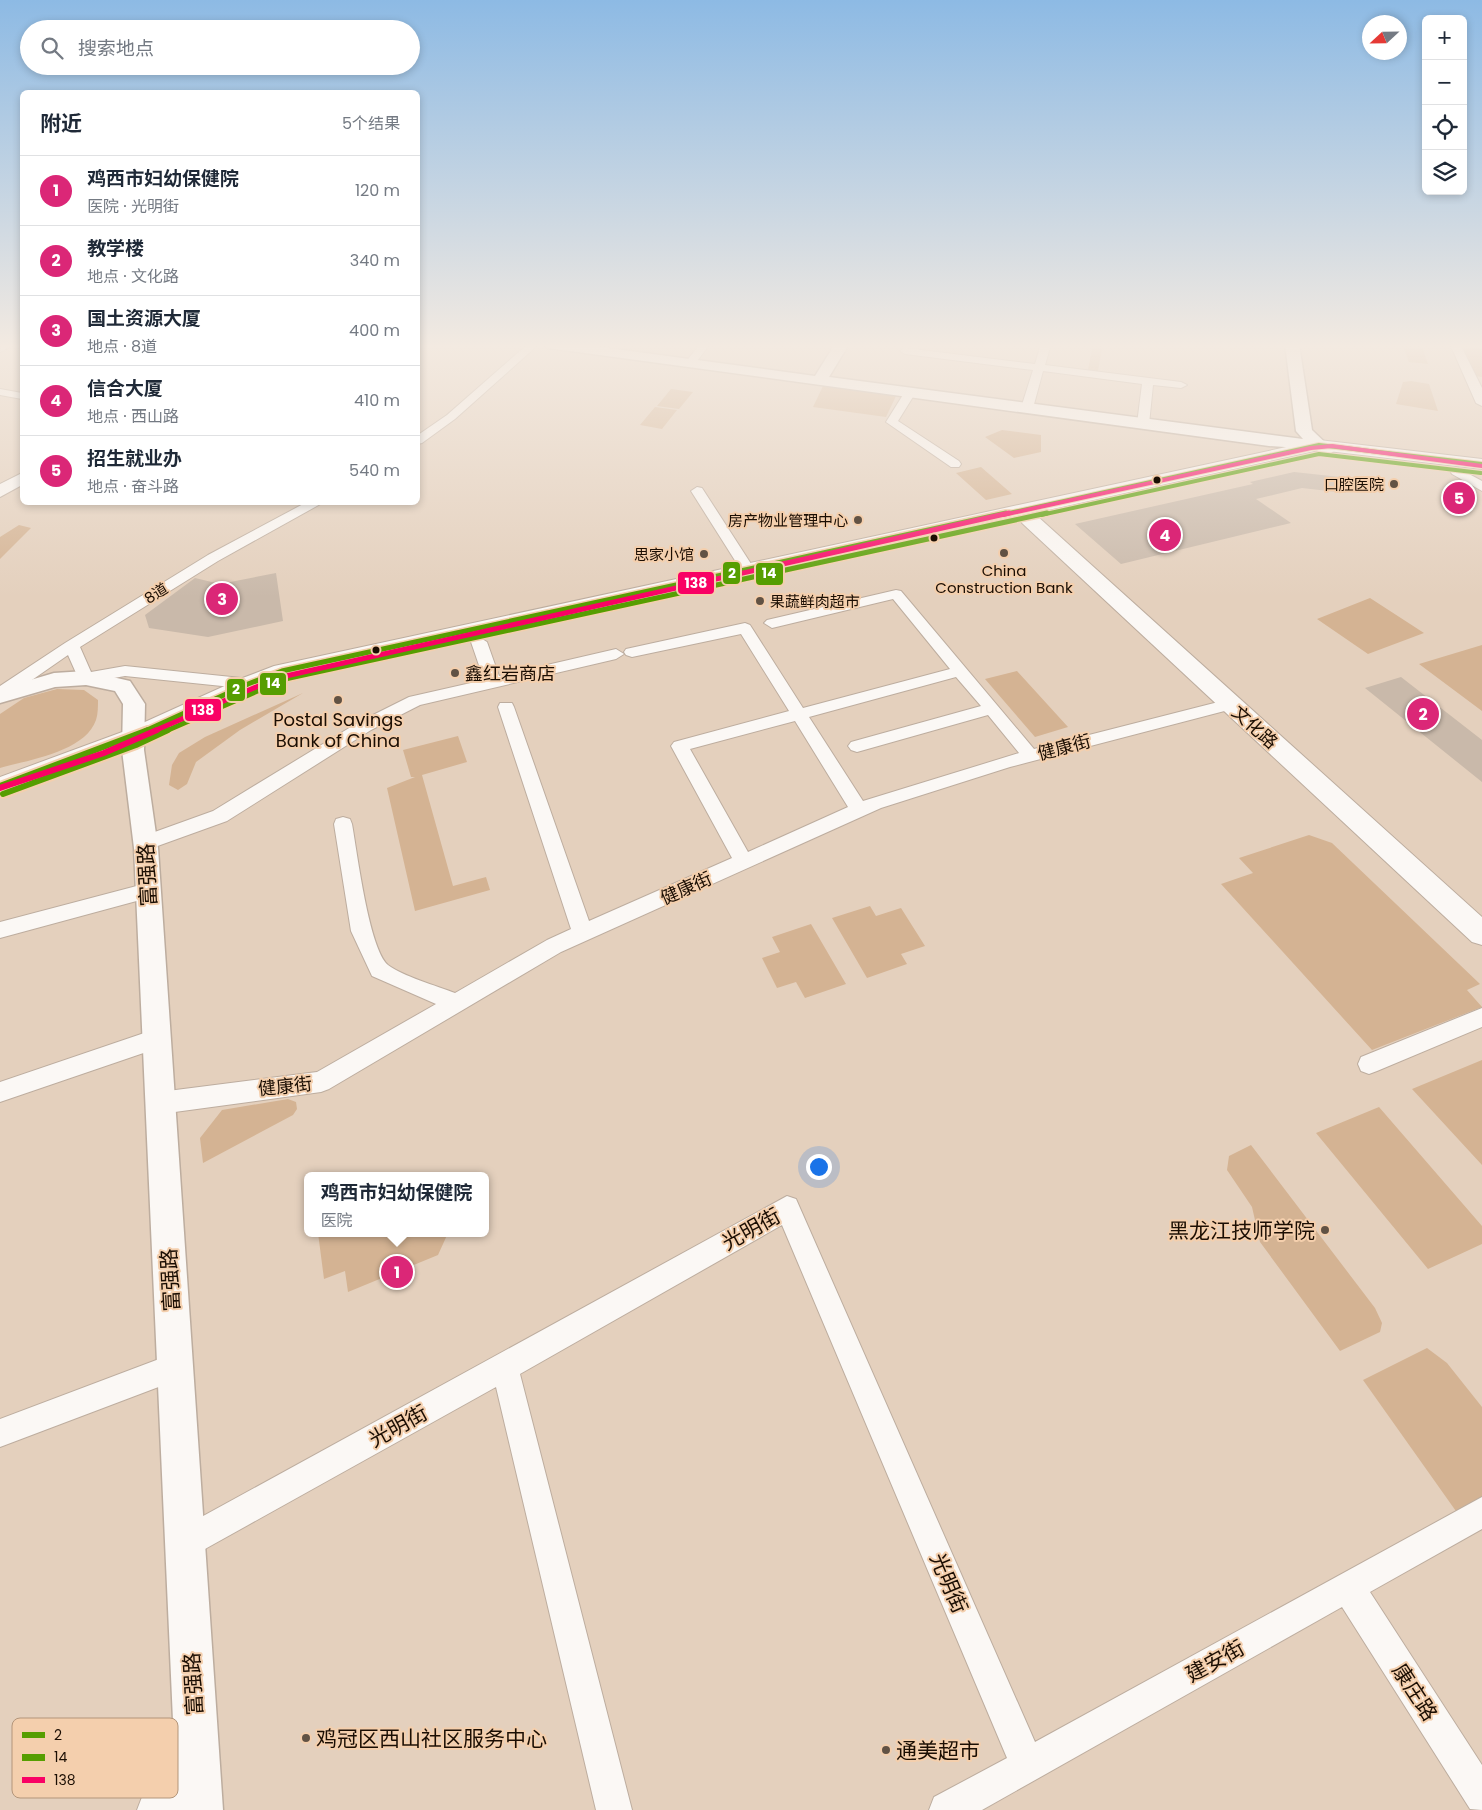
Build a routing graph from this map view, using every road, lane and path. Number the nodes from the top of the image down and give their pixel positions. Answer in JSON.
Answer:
{"nodes":[{"id":1,"x":435,"y":428,"type":"edge"},
{"id":2,"x":902,"y":428,"type":"edge"},
{"id":3,"x":1171,"y":428,"type":"edge"},
{"id":4,"x":1304,"y":428,"type":"edge"},
{"id":5,"x":420,"y":439,"type":"edge"},
{"id":6,"x":1301,"y":449,"type":"junction"},
{"id":7,"x":955,"y":464,"type":"dead end"},
{"id":8,"x":1482,"y":464,"type":"edge"},
{"id":9,"x":1456,"y":471,"type":"junction"},
{"id":10,"x":1482,"y":475,"type":"edge"},
{"id":11,"x":20,"y":479,"type":"edge"},
{"id":12,"x":1482,"y":487,"type":"edge"},
{"id":13,"x":697,"y":491,"type":"dead end"},
{"id":14,"x":0,"y":492,"type":"edge"},
{"id":15,"x":312,"y":505,"type":"edge"},
{"id":16,"x":1034,"y":514,"type":"junction"},
{"id":17,"x":748,"y":570,"type":"junction"},
{"id":18,"x":772,"y":623,"type":"dead end"},
{"id":19,"x":478,"y":642,"type":"junction"},
{"id":20,"x":71,"y":646,"type":"junction"},
{"id":21,"x":960,"y":671,"type":"junction"},
{"id":22,"x":86,"y":678,"type":"junction"},
{"id":23,"x":493,"y":683,"type":"junction"},
{"id":24,"x":248,"y":684,"type":"junction"},
{"id":25,"x":279,"y":687,"type":"junction"},
{"id":26,"x":0,"y":695,"type":"edge"},
{"id":27,"x":506,"y":707,"type":"dead end"},
{"id":28,"x":991,"y":709,"type":"junction"},
{"id":29,"x":1244,"y":710,"type":"junction"},
{"id":30,"x":799,"y":714,"type":"junction"},
{"id":31,"x":133,"y":743,"type":"junction"},
{"id":32,"x":857,"y":746,"type":"dead end"},
{"id":33,"x":1030,"y":755,"type":"junction"},
{"id":34,"x":0,"y":786,"type":"edge"},
{"id":35,"x":0,"y":797,"type":"edge"},
{"id":36,"x":859,"y":810,"type":"junction"},
{"id":37,"x":343,"y":824,"type":"dead end"},
{"id":38,"x":145,"y":843,"type":"junction"},
{"id":39,"x":744,"y":862,"type":"junction"},
{"id":40,"x":148,"y":891,"type":"junction"},
{"id":41,"x":1482,"y":913,"type":"edge"},
{"id":42,"x":0,"y":930,"type":"edge"},
{"id":43,"x":583,"y":933,"type":"junction"},
{"id":44,"x":1482,"y":934,"type":"edge"},
{"id":45,"x":457,"y":1003,"type":"junction"},
{"id":46,"x":1482,"y":1017,"type":"edge"},
{"id":47,"x":156,"y":1039,"type":"junction"},
{"id":48,"x":1369,"y":1064,"type":"dead end"},
{"id":49,"x":0,"y":1092,"type":"edge"},
{"id":50,"x":160,"y":1103,"type":"junction"},
{"id":51,"x":175,"y":1367,"type":"junction"},
{"id":52,"x":505,"y":1368,"type":"junction"},
{"id":53,"x":0,"y":1433,"type":"edge"},
{"id":54,"x":1482,"y":1512,"type":"edge"},
{"id":55,"x":185,"y":1543,"type":"junction"},
{"id":56,"x":1348,"y":1587,"type":"junction"},
{"id":57,"x":1027,"y":1765,"type":"junction"},
{"id":58,"x":1482,"y":1796,"type":"edge"},
{"id":59,"x":200,"y":1799,"type":"edge"},
{"id":60,"x":155,"y":1810,"type":"edge"},
{"id":61,"x":614,"y":1810,"type":"edge"},
{"id":62,"x":947,"y":1810,"type":"edge"}],
"edges":[{"from":1,"to":5,"type":"street"},
{"from":2,"to":7,"type":"street"},
{"from":3,"to":6,"type":"street"},
{"from":4,"to":6,"type":"street"},
{"from":6,"to":8,"type":"main road"},
{"from":6,"to":9,"type":"main road"},
{"from":6,"to":16,"type":"main road"},
{"from":6,"to":16,"type":"main road"},
{"from":9,"to":10,"type":"main road"},
{"from":9,"to":12,"type":"street"},
{"from":11,"to":14,"type":"main road"},
{"from":13,"to":17,"type":"street"},
{"from":15,"to":20,"type":"street","name":"8道"},
{"from":16,"to":17,"type":"main road"},
{"from":16,"to":19,"type":"main road"},
{"from":16,"to":29,"type":"main road","name":"文化路"},
{"from":17,"to":24,"type":"main road"},
{"from":18,"to":21,"type":"street"},
{"from":19,"to":23,"type":"street"},
{"from":19,"to":25,"type":"main road"},
{"from":20,"to":22,"type":"street"},
{"from":20,"to":26,"type":"street","name":"8道"},
{"from":21,"to":28,"type":"street"},
{"from":21,"to":30,"type":"street"},
{"from":22,"to":24,"type":"street"},
{"from":22,"to":26,"type":"street","name":"富强路"},
{"from":22,"to":31,"type":"street","name":"富强路"},
{"from":23,"to":30,"type":"street"},
{"from":23,"to":38,"type":"street"},
{"from":24,"to":25,"type":"street"},
{"from":24,"to":31,"type":"main road"},
{"from":25,"to":31,"type":"main road"},
{"from":27,"to":43,"type":"street"},
{"from":28,"to":32,"type":"street"},
{"from":28,"to":33,"type":"street"},
{"from":29,"to":33,"type":"street","name":"健康街"},
{"from":29,"to":41,"type":"main road","name":"文化路"},
{"from":29,"to":44,"type":"main road","name":"文化路"},
{"from":30,"to":36,"type":"street"},
{"from":30,"to":39,"type":"street"},
{"from":31,"to":34,"type":"main road"},
{"from":31,"to":35,"type":"main road"},
{"from":31,"to":38,"type":"street","name":"富强路"},
{"from":33,"to":36,"type":"street","name":"健康街"},
{"from":36,"to":39,"type":"street","name":"健康街"},
{"from":37,"to":45,"type":"street"},
{"from":38,"to":40,"type":"street","name":"富强路"},
{"from":39,"to":43,"type":"street","name":"健康街"},
{"from":40,"to":42,"type":"street"},
{"from":40,"to":47,"type":"street","name":"富强路"},
{"from":43,"to":45,"type":"street","name":"健康街"},
{"from":45,"to":50,"type":"street","name":"健康街"},
{"from":46,"to":48,"type":"street"},
{"from":47,"to":49,"type":"street"},
{"from":47,"to":50,"type":"street","name":"富强路"},
{"from":50,"to":51,"type":"street","name":"富强路"},
{"from":51,"to":53,"type":"street"},
{"from":51,"to":55,"type":"street","name":"富强路"},
{"from":52,"to":55,"type":"street","name":"光明街"},
{"from":52,"to":57,"type":"street","name":"光明街"},
{"from":52,"to":61,"type":"street"},
{"from":54,"to":56,"type":"street","name":"建安街"},
{"from":55,"to":59,"type":"street","name":"富强路"},
{"from":56,"to":57,"type":"street","name":"建安街"},
{"from":56,"to":58,"type":"street","name":"康庄路"},
{"from":57,"to":62,"type":"street","name":"建安街"},
{"from":59,"to":60,"type":"street"}]}
